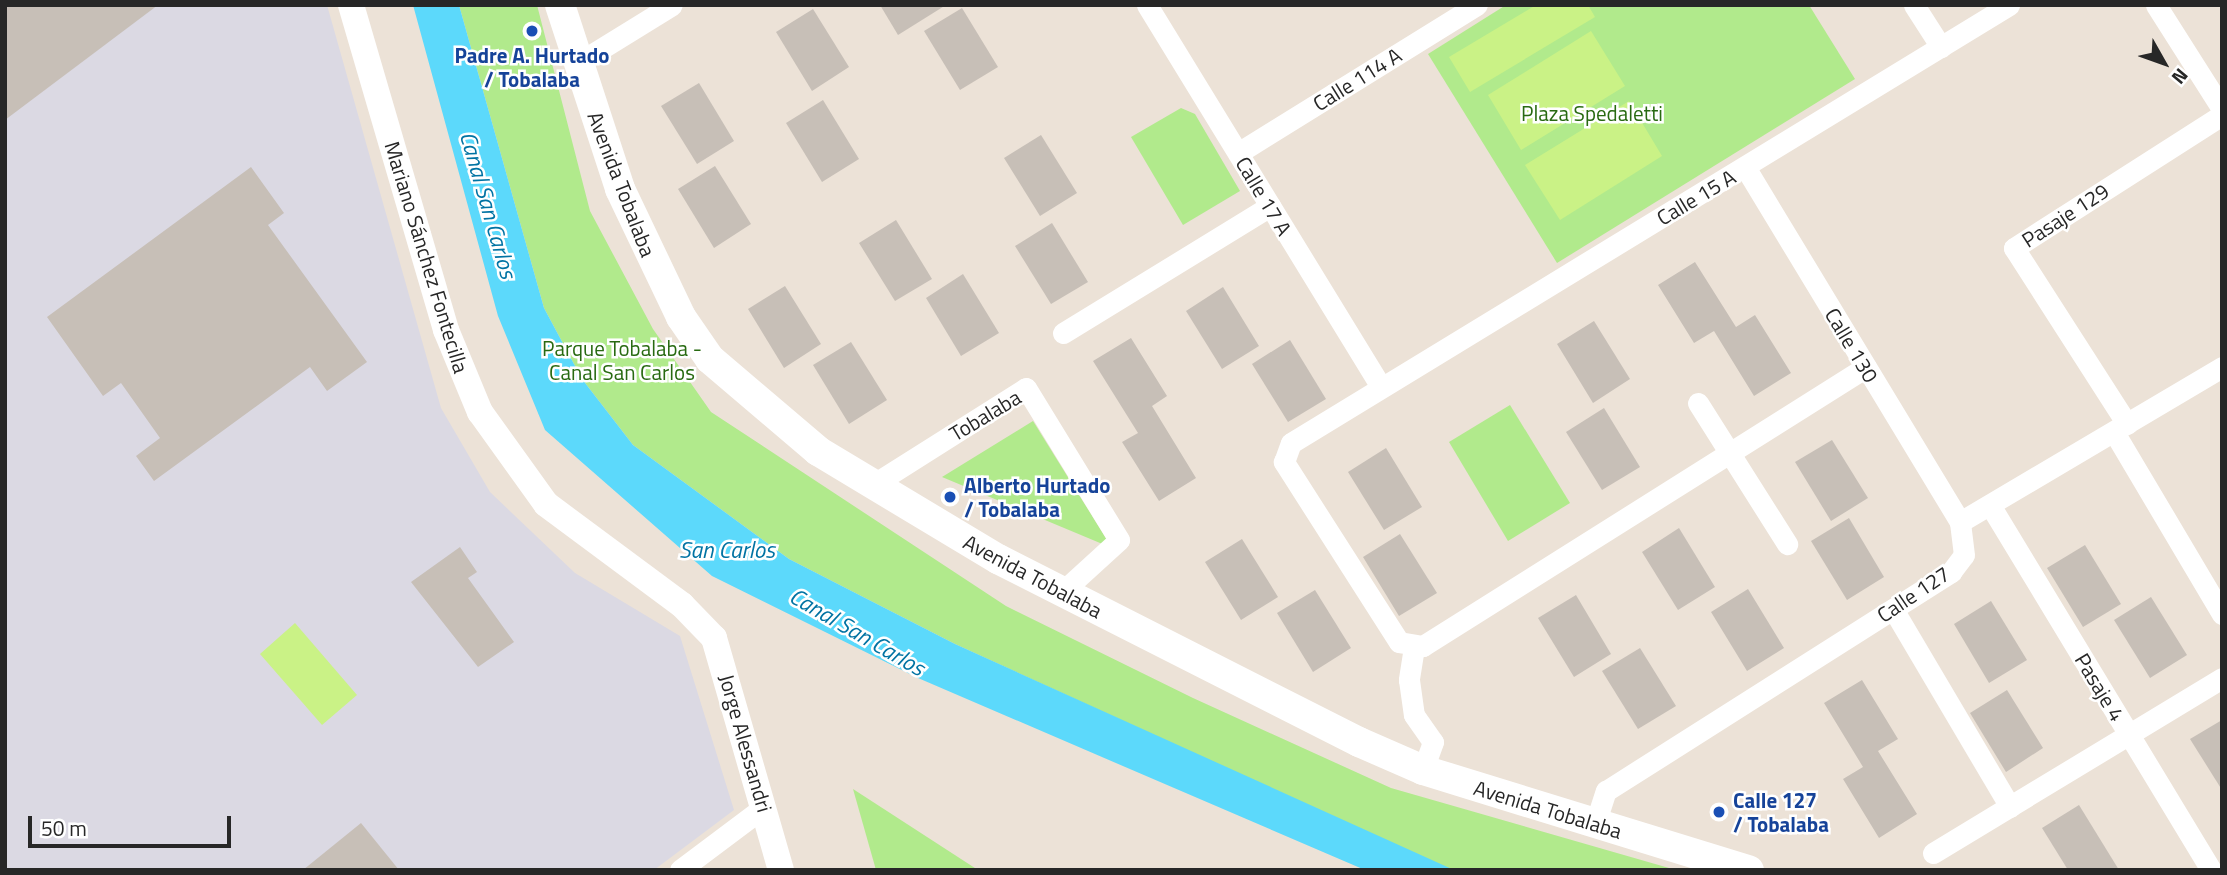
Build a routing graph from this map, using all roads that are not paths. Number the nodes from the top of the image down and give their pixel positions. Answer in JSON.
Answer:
{"nodes":[{"id":1,"x":351,"y":5,"type":"edge"},
{"id":2,"x":560,"y":5,"type":"edge"},
{"id":3,"x":671,"y":5,"type":"edge"},
{"id":4,"x":1147,"y":5,"type":"edge"},
{"id":5,"x":1477,"y":5,"type":"edge"},
{"id":6,"x":1914,"y":5,"type":"edge"},
{"id":7,"x":2009,"y":5,"type":"edge"},
{"id":8,"x":2156,"y":5,"type":"edge"},
{"id":9,"x":1941,"y":47,"type":"junction"},
{"id":10,"x":578,"y":63,"type":"junction"},
{"id":11,"x":2222,"y":108,"type":"edge"},
{"id":12,"x":2222,"y":115,"type":"edge"},
{"id":13,"x":1238,"y":153,"type":"junction"},
{"id":14,"x":1745,"y":167,"type":"junction"},
{"id":15,"x":1270,"y":206,"type":"junction"},
{"id":16,"x":1063,"y":333,"type":"dead end"},
{"id":17,"x":1866,"y":368,"type":"junction"},
{"id":18,"x":2222,"y":368,"type":"edge"},
{"id":19,"x":1381,"y":387,"type":"junction"},
{"id":20,"x":1698,"y":403,"type":"dead end"},
{"id":21,"x":2120,"y":428,"type":"junction"},
{"id":22,"x":1729,"y":452,"type":"junction"},
{"id":23,"x":871,"y":486,"type":"junction"},
{"id":24,"x":1990,"y":505,"type":"junction"},
{"id":25,"x":1961,"y":522,"type":"junction"},
{"id":26,"x":1787,"y":544,"type":"dead end"},
{"id":27,"x":1063,"y":591,"type":"junction"},
{"id":28,"x":1893,"y":609,"type":"junction"},
{"id":29,"x":2222,"y":614,"type":"edge"},
{"id":30,"x":701,"y":621,"type":"joint"},
{"id":31,"x":1414,"y":647,"type":"junction"},
{"id":32,"x":2222,"y":678,"type":"edge"},
{"id":33,"x":2129,"y":734,"type":"junction"},
{"id":34,"x":1423,"y":769,"type":"junction"},
{"id":35,"x":764,"y":807,"type":"junction"},
{"id":36,"x":2010,"y":807,"type":"junction"},
{"id":37,"x":1595,"y":824,"type":"junction"},
{"id":38,"x":1933,"y":853,"type":"dead end"},
{"id":39,"x":680,"y":870,"type":"edge"},
{"id":40,"x":781,"y":870,"type":"edge"},
{"id":41,"x":1749,"y":870,"type":"edge"},
{"id":42,"x":2211,"y":870,"type":"edge"}],
"edges":[{"from":1,"to":30,"type":"street","name":"Mariano Sánchez Fontecilla"},
{"from":2,"to":10,"type":"main road","name":"Avenida Tobalaba"},
{"from":3,"to":10,"type":"street"},
{"from":4,"to":13,"type":"street","name":"Calle 17 A"},
{"from":5,"to":13,"type":"street","name":"Calle 114 A"},
{"from":6,"to":9,"type":"street"},
{"from":7,"to":9,"type":"street","name":"Calle 15 A"},
{"from":8,"to":11,"type":"street"},
{"from":9,"to":14,"type":"street","name":"Calle 15 A"},
{"from":10,"to":23,"type":"main road","name":"Avenida Tobalaba"},
{"from":12,"to":21,"type":"street","name":"Pasaje 129"},
{"from":13,"to":15,"type":"street","name":"Calle 17 A"},
{"from":14,"to":17,"type":"street","name":"Calle 130"},
{"from":14,"to":19,"type":"street","name":"Calle 15 A"},
{"from":15,"to":16,"type":"street"},
{"from":15,"to":19,"type":"street","name":"Calle 17 A"},
{"from":17,"to":22,"type":"street"},
{"from":17,"to":25,"type":"street","name":"Calle 130"},
{"from":18,"to":21,"type":"street"},
{"from":19,"to":31,"type":"street","name":"Calle 15 A"},
{"from":20,"to":22,"type":"street"},
{"from":21,"to":24,"type":"street"},
{"from":21,"to":29,"type":"street","name":"Pasaje 129"},
{"from":22,"to":26,"type":"street"},
{"from":22,"to":31,"type":"street"},
{"from":23,"to":27,"type":"main road","name":"Avenida Tobalaba"},
{"from":23,"to":27,"type":"street","name":"Tobalaba"},
{"from":24,"to":25,"type":"street"},
{"from":24,"to":33,"type":"street","name":"Pasaje 4"},
{"from":25,"to":28,"type":"street","name":"Calle 127"},
{"from":27,"to":34,"type":"main road","name":"Avenida Tobalaba"},
{"from":28,"to":36,"type":"street"},
{"from":28,"to":37,"type":"street","name":"Calle 127"},
{"from":30,"to":35,"type":"street","name":"Jorge Alessandri"},
{"from":31,"to":34,"type":"street"},
{"from":32,"to":33,"type":"street"},
{"from":33,"to":36,"type":"street"},
{"from":33,"to":42,"type":"street","name":"Pasaje 4"},
{"from":34,"to":37,"type":"main road","name":"Avenida Tobalaba"},
{"from":35,"to":39,"type":"street"},
{"from":35,"to":40,"type":"street","name":"Jorge Alessandri"},
{"from":36,"to":38,"type":"street"},
{"from":37,"to":41,"type":"main road","name":"Avenida Tobalaba"}]}
